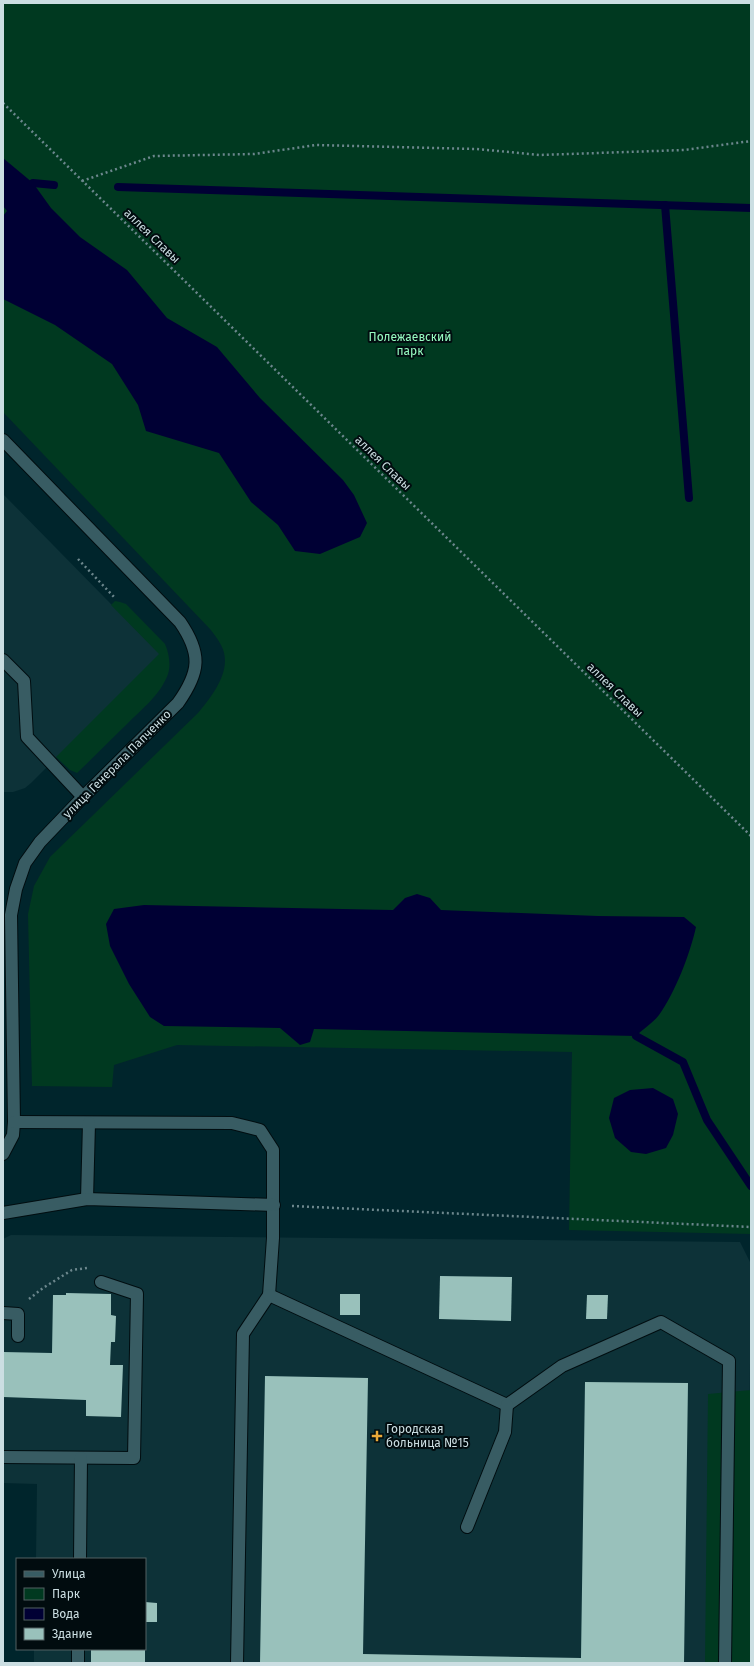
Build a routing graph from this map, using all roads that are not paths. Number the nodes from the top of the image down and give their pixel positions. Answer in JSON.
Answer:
{"nodes":[{"id":1,"x":3,"y":440,"type":"edge"},
{"id":2,"x":3,"y":660,"type":"edge"},
{"id":3,"x":83,"y":796,"type":"junction"},
{"id":4,"x":14,"y":1122,"type":"junction"},
{"id":5,"x":89,"y":1122,"type":"junction"},
{"id":6,"x":3,"y":1154,"type":"edge"},
{"id":7,"x":87,"y":1199,"type":"junction"},
{"id":8,"x":274,"y":1205,"type":"junction"},
{"id":9,"x":3,"y":1213,"type":"edge"},
{"id":10,"x":101,"y":1282,"type":"dead end"},
{"id":11,"x":269,"y":1295,"type":"junction"},
{"id":12,"x":3,"y":1313,"type":"edge"},
{"id":13,"x":18,"y":1336,"type":"dead end"},
{"id":14,"x":507,"y":1405,"type":"junction"},
{"id":15,"x":3,"y":1457,"type":"edge"},
{"id":16,"x":82,"y":1458,"type":"junction"},
{"id":17,"x":468,"y":1527,"type":"dead end"},
{"id":18,"x":80,"y":1558,"type":"edge"},
{"id":19,"x":78,"y":1650,"type":"edge"},
{"id":20,"x":78,"y":1663,"type":"edge"},
{"id":21,"x":236,"y":1663,"type":"edge"},
{"id":22,"x":725,"y":1663,"type":"edge"}],
"edges":[{"from":1,"to":3,"type":"street","name":"улица Генерала Папченко"},
{"from":2,"to":3,"type":"street"},
{"from":3,"to":4,"type":"street","name":"улица Генерала Папченко"},
{"from":4,"to":5,"type":"street"},
{"from":4,"to":6,"type":"street","name":"улица Генерала Папченко"},
{"from":5,"to":7,"type":"street"},
{"from":5,"to":8,"type":"street"},
{"from":7,"to":8,"type":"street"},
{"from":7,"to":9,"type":"street"},
{"from":8,"to":11,"type":"street"},
{"from":10,"to":16,"type":"street"},
{"from":11,"to":14,"type":"street"},
{"from":11,"to":21,"type":"street"},
{"from":12,"to":13,"type":"street"},
{"from":14,"to":17,"type":"street"},
{"from":14,"to":22,"type":"street"},
{"from":15,"to":16,"type":"street"},
{"from":16,"to":18,"type":"street"},
{"from":19,"to":20,"type":"street"}]}
